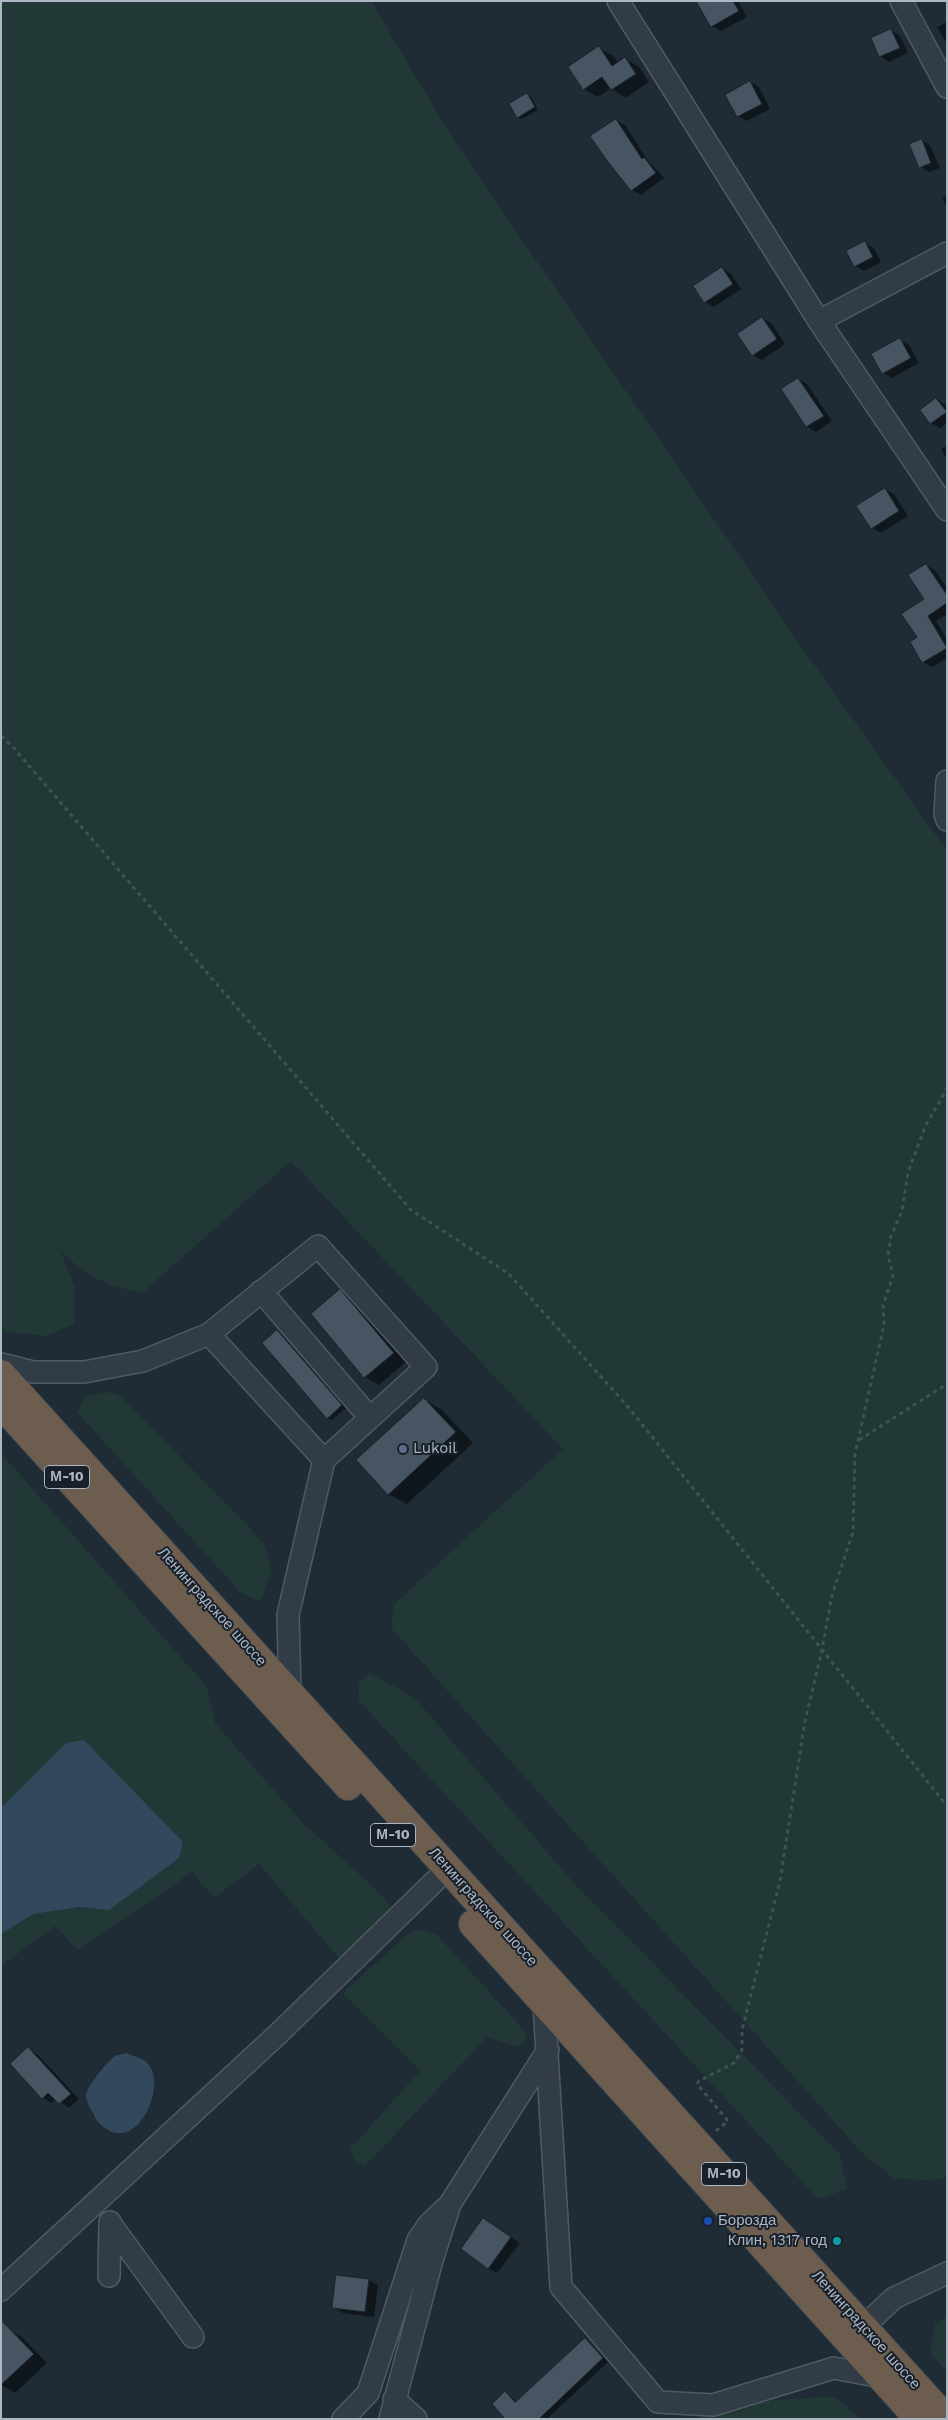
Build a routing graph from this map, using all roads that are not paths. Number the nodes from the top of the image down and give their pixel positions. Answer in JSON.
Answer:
{"nodes":[{"id":1,"x":618,"y":1,"type":"edge"},
{"id":2,"x":901,"y":1,"type":"edge"},
{"id":3,"x":947,"y":87,"type":"edge"},
{"id":4,"x":947,"y":253,"type":"edge"},
{"id":5,"x":819,"y":320,"type":"junction"},
{"id":6,"x":947,"y":510,"type":"edge"},
{"id":7,"x":947,"y":781,"type":"edge"},
{"id":8,"x":947,"y":820,"type":"edge"},
{"id":9,"x":262,"y":1291,"type":"junction"},
{"id":10,"x":209,"y":1334,"type":"junction"},
{"id":11,"x":1,"y":1364,"type":"edge"},
{"id":12,"x":1,"y":1374,"type":"edge"},
{"id":13,"x":1,"y":1404,"type":"edge"},
{"id":14,"x":370,"y":1418,"type":"junction"},
{"id":15,"x":324,"y":1460,"type":"junction"},
{"id":16,"x":290,"y":1693,"type":"junction"},
{"id":17,"x":435,"y":1881,"type":"junction"},
{"id":18,"x":544,"y":2004,"type":"junction"},
{"id":19,"x":548,"y":2050,"type":"junction"},
{"id":20,"x":111,"y":2189,"type":"junction"},
{"id":21,"x":450,"y":2204,"type":"junction"},
{"id":22,"x":110,"y":2224,"type":"junction"},
{"id":23,"x":947,"y":2274,"type":"edge"},
{"id":24,"x":109,"y":2276,"type":"dead end"},
{"id":25,"x":1,"y":2290,"type":"edge"},
{"id":26,"x":863,"y":2327,"type":"junction"},
{"id":27,"x":193,"y":2338,"type":"dead end"},
{"id":28,"x":882,"y":2377,"type":"junction"},
{"id":29,"x":392,"y":2409,"type":"edge"},
{"id":30,"x":344,"y":2419,"type":"edge"},
{"id":31,"x":416,"y":2419,"type":"edge"},
{"id":32,"x":919,"y":2419,"type":"edge"},
{"id":33,"x":946,"y":2419,"type":"edge"}],
"edges":[{"from":1,"to":5,"type":"street"},
{"from":2,"to":3,"type":"street"},
{"from":4,"to":5,"type":"street"},
{"from":5,"to":6,"type":"street"},
{"from":7,"to":8,"type":"street"},
{"from":9,"to":10,"type":"street"},
{"from":9,"to":14,"type":"street"},
{"from":9,"to":14,"type":"street"},
{"from":10,"to":11,"type":"street"},
{"from":10,"to":15,"type":"street"},
{"from":12,"to":16,"type":"highway","name":"Ленинградское шоссе","number":"М-10"},
{"from":13,"to":17,"type":"highway","name":"Ленинградское шоссе","number":"М-10"},
{"from":14,"to":15,"type":"street"},
{"from":15,"to":16,"type":"street"},
{"from":16,"to":26,"type":"highway","name":"Ленинградское шоссе","number":"М-10"},
{"from":17,"to":18,"type":"highway","name":"Ленинградское шоссе","number":"М-10"},
{"from":17,"to":20,"type":"street"},
{"from":18,"to":19,"type":"street"},
{"from":18,"to":28,"type":"highway","name":"Ленинградское шоссе","number":"М-10"},
{"from":19,"to":21,"type":"street"},
{"from":19,"to":28,"type":"street"},
{"from":20,"to":22,"type":"street"},
{"from":20,"to":25,"type":"street"},
{"from":21,"to":29,"type":"street"},
{"from":21,"to":30,"type":"street"},
{"from":22,"to":24,"type":"street"},
{"from":22,"to":27,"type":"street"},
{"from":23,"to":26,"type":"street"},
{"from":26,"to":33,"type":"highway","name":"Ленинградское шоссе","number":"М-10"},
{"from":28,"to":32,"type":"highway","name":"Ленинградское шоссе","number":"М-10"},
{"from":29,"to":31,"type":"street"}]}
